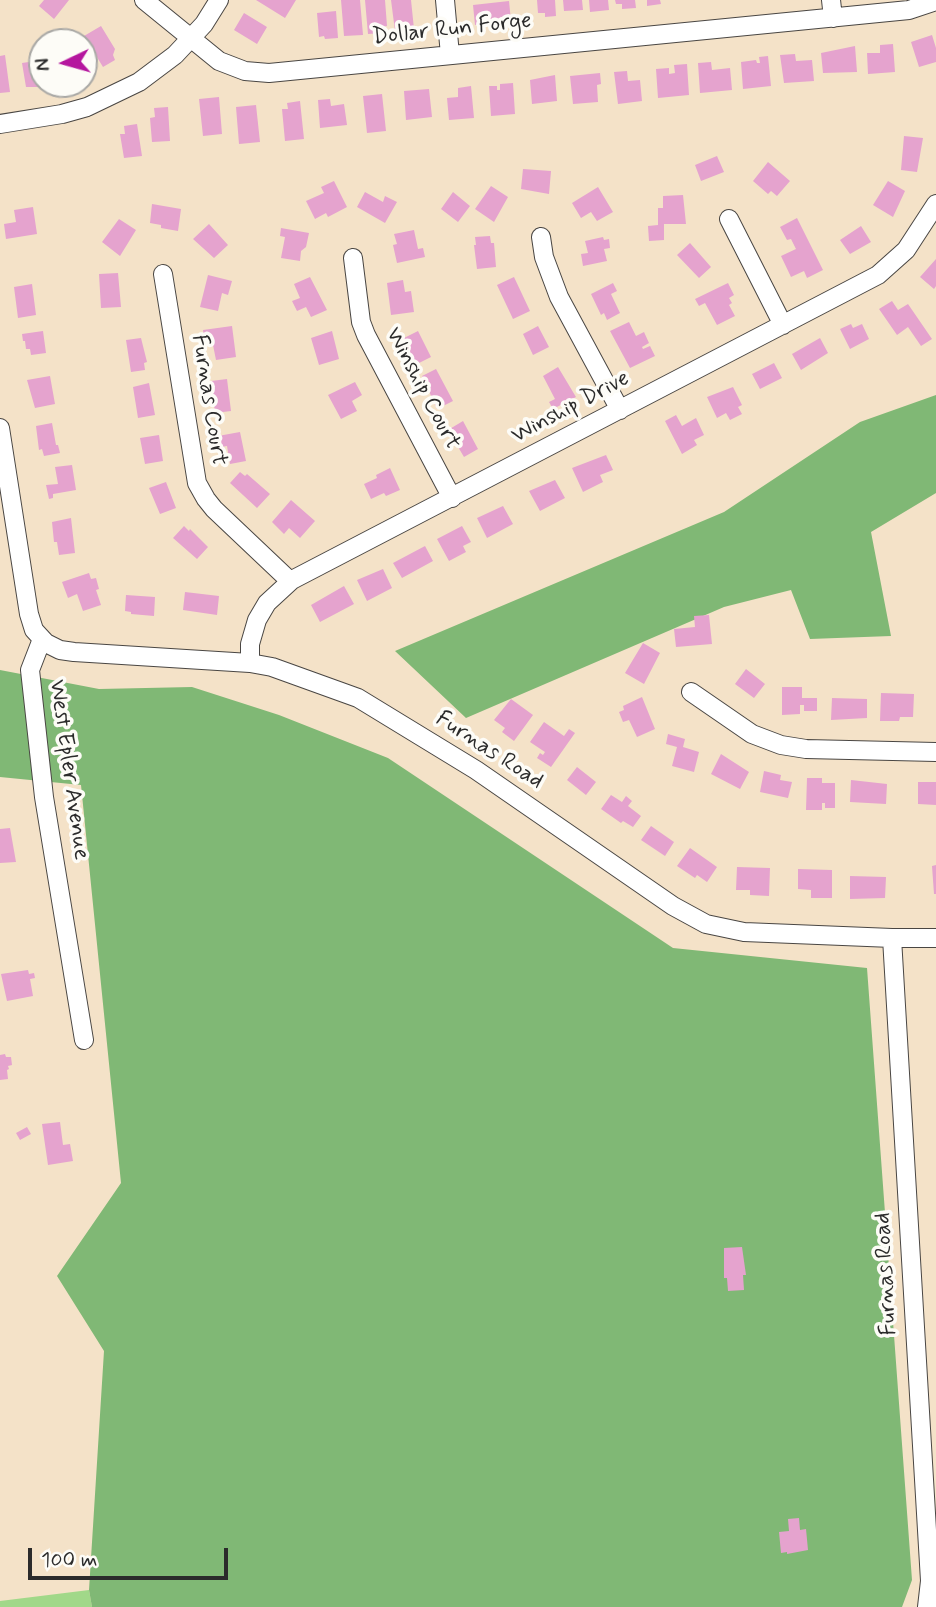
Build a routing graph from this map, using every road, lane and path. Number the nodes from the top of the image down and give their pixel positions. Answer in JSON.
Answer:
{"nodes":[{"id":1,"x":144,"y":0,"type":"edge"},
{"id":2,"x":219,"y":0,"type":"edge"},
{"id":3,"x":445,"y":0,"type":"edge"},
{"id":4,"x":936,"y":1,"type":"edge"},
{"id":5,"x":832,"y":9,"type":"edge"},
{"id":6,"x":191,"y":38,"type":"junction"},
{"id":7,"x":450,"y":55,"type":"junction"},
{"id":8,"x":0,"y":124,"type":"edge"},
{"id":9,"x":936,"y":204,"type":"edge"},
{"id":10,"x":729,"y":219,"type":"dead end"},
{"id":11,"x":541,"y":237,"type":"dead end"},
{"id":12,"x":353,"y":258,"type":"dead end"},
{"id":13,"x":163,"y":274,"type":"dead end"},
{"id":14,"x":783,"y":325,"type":"junction"},
{"id":15,"x":620,"y":410,"type":"junction"},
{"id":16,"x":0,"y":428,"type":"edge"},
{"id":17,"x":452,"y":498,"type":"junction"},
{"id":18,"x":290,"y":581,"type":"junction"},
{"id":19,"x":42,"y":639,"type":"junction"},
{"id":20,"x":250,"y":663,"type":"junction"},
{"id":21,"x":691,"y":692,"type":"dead end"},
{"id":22,"x":936,"y":752,"type":"edge"},
{"id":23,"x":892,"y":938,"type":"junction"},
{"id":24,"x":936,"y":938,"type":"edge"},
{"id":25,"x":84,"y":1040,"type":"dead end"},
{"id":26,"x":932,"y":1562,"type":"edge"},
{"id":27,"x":927,"y":1607,"type":"edge"}],
"edges":[{"from":1,"to":6,"type":"street","name":"Dollar Run Forge"},
{"from":2,"to":6,"type":"street"},
{"from":3,"to":7,"type":"street"},
{"from":4,"to":5,"type":"street","name":"Dollar Run Forge"},
{"from":5,"to":7,"type":"street","name":"Dollar Run Forge"},
{"from":6,"to":7,"type":"street","name":"Dollar Run Forge"},
{"from":6,"to":8,"type":"street"},
{"from":9,"to":14,"type":"street","name":"Winship Drive"},
{"from":10,"to":14,"type":"street"},
{"from":11,"to":15,"type":"street"},
{"from":12,"to":17,"type":"street","name":"Winship Court"},
{"from":13,"to":18,"type":"street","name":"Furnas Court"},
{"from":14,"to":15,"type":"street","name":"Winship Drive"},
{"from":15,"to":17,"type":"street","name":"Winship Drive"},
{"from":16,"to":19,"type":"street"},
{"from":17,"to":18,"type":"street","name":"Winship Drive"},
{"from":18,"to":20,"type":"street","name":"Winship Drive"},
{"from":19,"to":20,"type":"street","name":"Furnas Road"},
{"from":19,"to":25,"type":"street","name":"West Epler Avenue"},
{"from":20,"to":23,"type":"street","name":"Furnas Road"},
{"from":21,"to":22,"type":"street"},
{"from":23,"to":24,"type":"street","name":"Furnas Road"},
{"from":23,"to":26,"type":"street","name":"Furnas Road"},
{"from":26,"to":27,"type":"street","name":"Furnas Road"}]}
